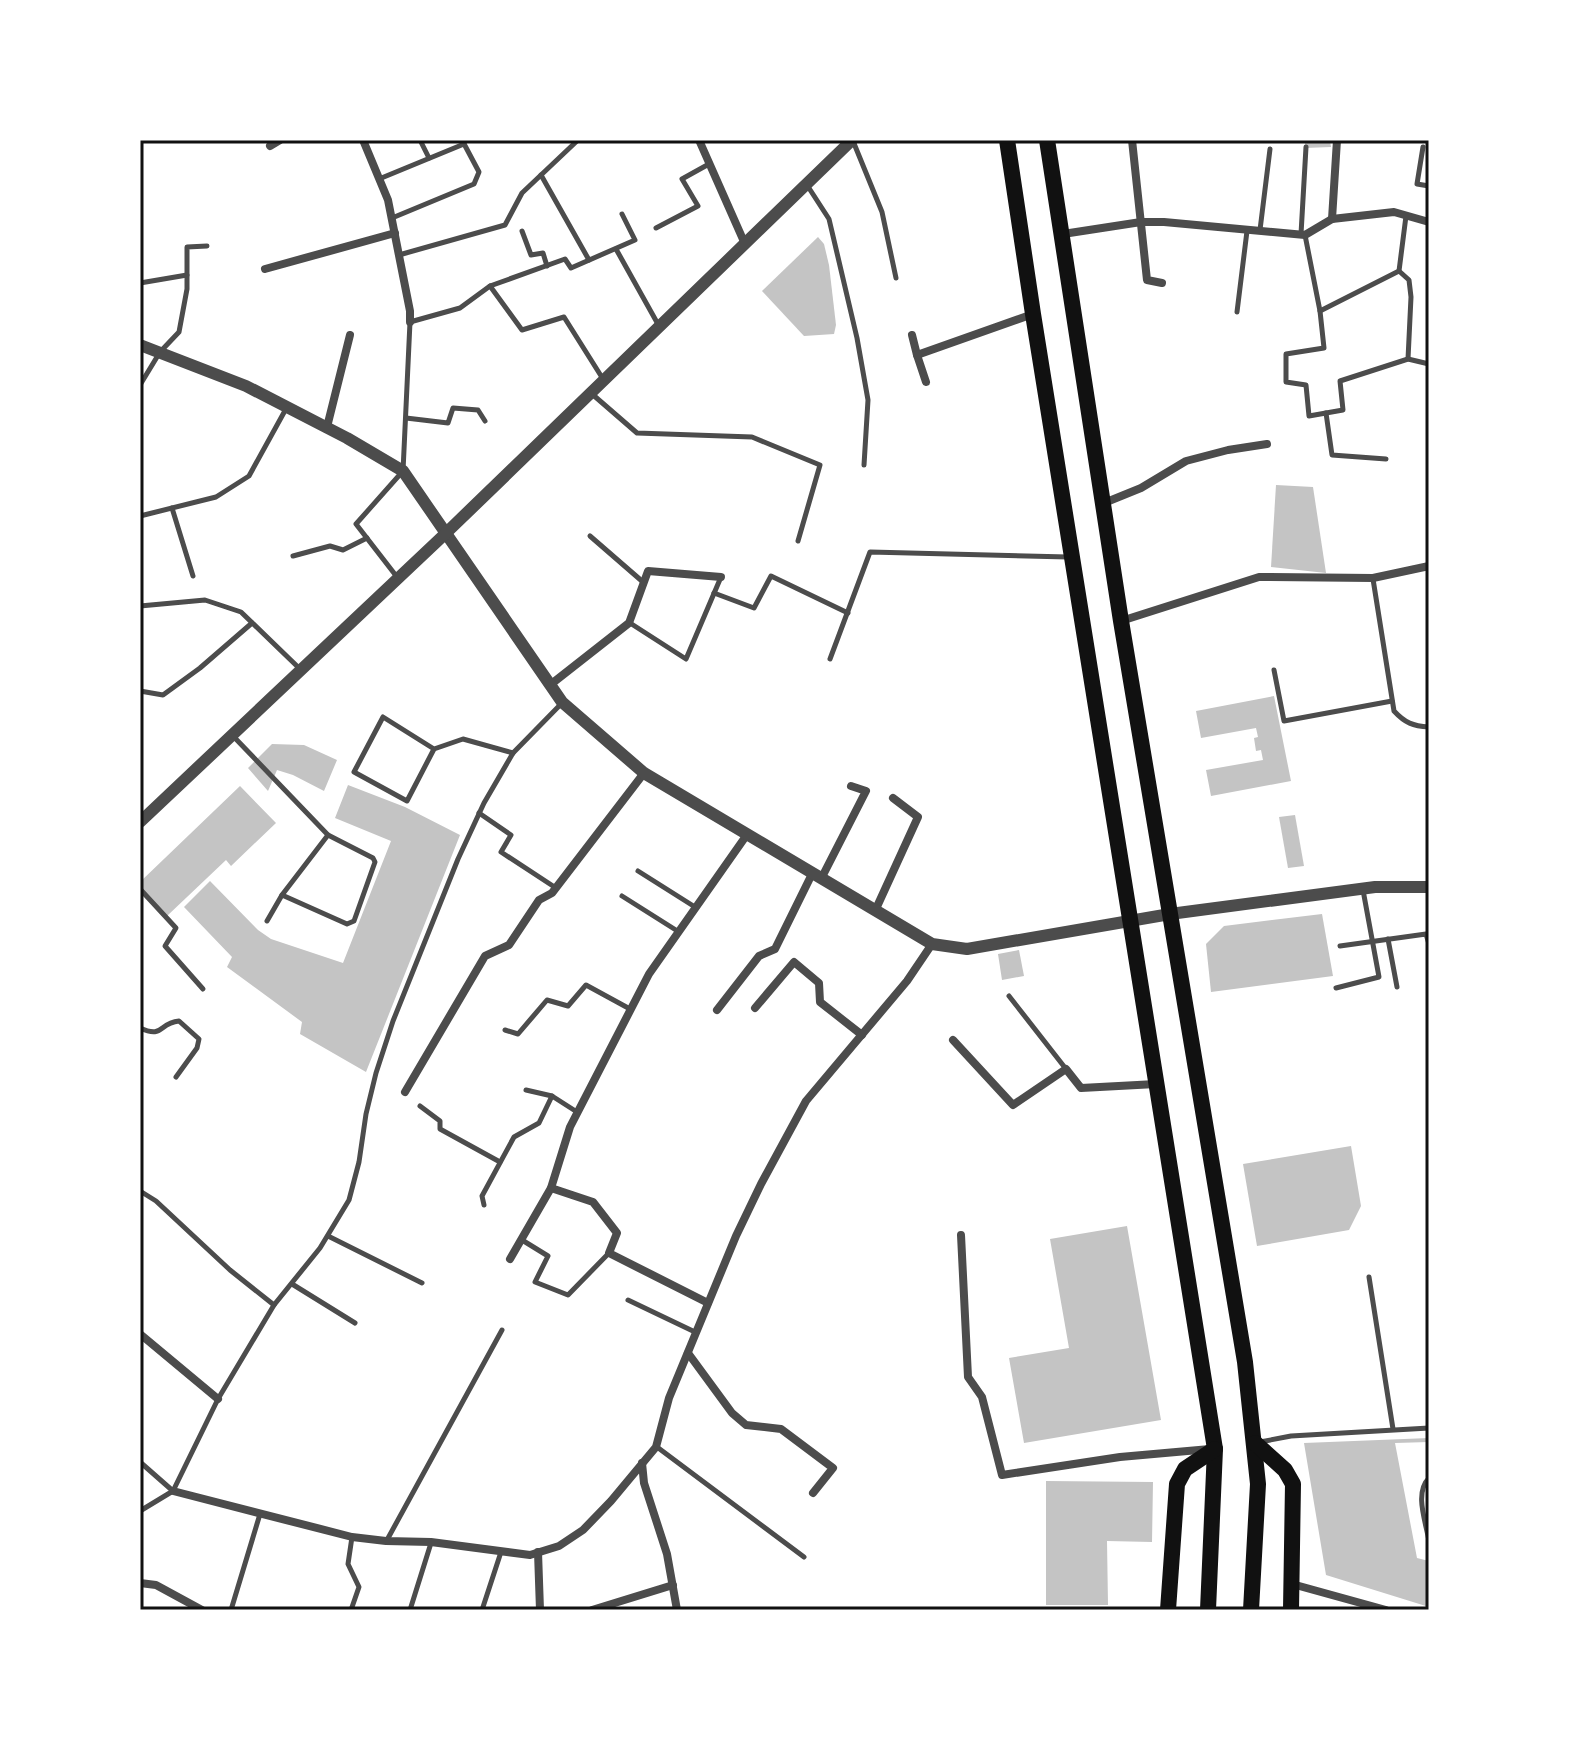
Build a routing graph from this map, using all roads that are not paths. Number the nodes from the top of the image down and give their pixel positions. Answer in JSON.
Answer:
{"nodes":[{"id":1,"x":280,"y":140,"type":"edge"},
{"id":2,"x":363,"y":140,"type":"edge"},
{"id":3,"x":420,"y":140,"type":"edge"},
{"id":4,"x":578,"y":140,"type":"edge"},
{"id":5,"x":699,"y":140,"type":"edge"},
{"id":6,"x":852,"y":140,"type":"edge"},
{"id":7,"x":1047,"y":140,"type":"edge"},
{"id":8,"x":1132,"y":140,"type":"edge"},
{"id":9,"x":1337,"y":140,"type":"edge"},
{"id":10,"x":1007,"y":141,"type":"edge"},
{"id":11,"x":463,"y":142,"type":"edge"},
{"id":12,"x":270,"y":146,"type":"dead end"},
{"id":13,"x":1306,"y":147,"type":"dead end"},
{"id":14,"x":1423,"y":147,"type":"dead end"},
{"id":15,"x":1270,"y":149,"type":"dead end"},
{"id":16,"x":429,"y":158,"type":"junction"},
{"id":17,"x":709,"y":164,"type":"junction"},
{"id":18,"x":541,"y":175,"type":"junction"},
{"id":19,"x":379,"y":179,"type":"junction"},
{"id":20,"x":806,"y":184,"type":"junction"},
{"id":21,"x":1429,"y":186,"type":"edge"},
{"id":22,"x":622,"y":214,"type":"dead end"},
{"id":23,"x":1406,"y":215,"type":"junction"},
{"id":24,"x":392,"y":218,"type":"junction"},
{"id":25,"x":1332,"y":219,"type":"junction"},
{"id":26,"x":1141,"y":222,"type":"junction"},
{"id":27,"x":1429,"y":222,"type":"edge"},
{"id":28,"x":656,"y":228,"type":"dead end"},
{"id":29,"x":522,"y":231,"type":"dead end"},
{"id":30,"x":1247,"y":231,"type":"junction"},
{"id":31,"x":1260,"y":231,"type":"junction"},
{"id":32,"x":395,"y":233,"type":"junction"},
{"id":33,"x":1063,"y":234,"type":"junction"},
{"id":34,"x":1303,"y":235,"type":"junction"},
{"id":35,"x":745,"y":244,"type":"junction"},
{"id":36,"x":207,"y":246,"type":"dead end"},
{"id":37,"x":616,"y":249,"type":"junction"},
{"id":38,"x":399,"y":255,"type":"junction"},
{"id":39,"x":589,"y":260,"type":"junction"},
{"id":40,"x":547,"y":266,"type":"junction"},
{"id":41,"x":265,"y":269,"type":"dead end"},
{"id":42,"x":1399,"y":271,"type":"junction"},
{"id":43,"x":187,"y":275,"type":"junction"},
{"id":44,"x":896,"y":278,"type":"dead end"},
{"id":45,"x":140,"y":283,"type":"edge"},
{"id":46,"x":1162,"y":283,"type":"dead end"},
{"id":47,"x":490,"y":286,"type":"junction"},
{"id":48,"x":1320,"y":311,"type":"junction"},
{"id":49,"x":1237,"y":312,"type":"dead end"},
{"id":50,"x":1033,"y":314,"type":"junction"},
{"id":51,"x":410,"y":322,"type":"junction"},
{"id":52,"x":659,"y":327,"type":"junction"},
{"id":53,"x":350,"y":335,"type":"dead end"},
{"id":54,"x":912,"y":335,"type":"dead end"},
{"id":55,"x":140,"y":345,"type":"edge"},
{"id":56,"x":160,"y":352,"type":"junction"},
{"id":57,"x":917,"y":355,"type":"junction"},
{"id":58,"x":1408,"y":359,"type":"junction"},
{"id":59,"x":1429,"y":364,"type":"edge"},
{"id":60,"x":604,"y":380,"type":"junction"},
{"id":61,"x":926,"y":382,"type":"dead end"},
{"id":62,"x":140,"y":385,"type":"edge"},
{"id":63,"x":591,"y":393,"type":"junction"},
{"id":64,"x":287,"y":406,"type":"junction"},
{"id":65,"x":1326,"y":413,"type":"junction"},
{"id":66,"x":406,"y":418,"type":"junction"},
{"id":67,"x":485,"y":421,"type":"dead end"},
{"id":68,"x":327,"y":427,"type":"junction"},
{"id":69,"x":1267,"y":444,"type":"dead end"},
{"id":70,"x":1386,"y":459,"type":"dead end"},
{"id":71,"x":864,"y":465,"type":"dead end"},
{"id":72,"x":403,"y":471,"type":"junction"},
{"id":73,"x":1104,"y":503,"type":"junction"},
{"id":74,"x":172,"y":508,"type":"junction"},
{"id":75,"x":140,"y":516,"type":"edge"},
{"id":76,"x":445,"y":534,"type":"junction"},
{"id":77,"x":590,"y":536,"type":"dead end"},
{"id":78,"x":367,"y":538,"type":"junction"},
{"id":79,"x":798,"y":541,"type":"dead end"},
{"id":80,"x":293,"y":556,"type":"dead end"},
{"id":81,"x":1073,"y":557,"type":"junction"},
{"id":82,"x":1429,"y":566,"type":"edge"},
{"id":83,"x":193,"y":576,"type":"dead end"},
{"id":84,"x":721,"y":577,"type":"joint"},
{"id":85,"x":398,"y":578,"type":"junction"},
{"id":86,"x":1373,"y":578,"type":"junction"},
{"id":87,"x":644,"y":583,"type":"junction"},
{"id":88,"x":714,"y":593,"type":"junction"},
{"id":89,"x":140,"y":606,"type":"edge"},
{"id":90,"x":848,"y":613,"type":"junction"},
{"id":91,"x":1121,"y":621,"type":"junction"},
{"id":92,"x":252,"y":623,"type":"junction"},
{"id":93,"x":629,"y":623,"type":"junction"},
{"id":94,"x":830,"y":659,"type":"dead end"},
{"id":95,"x":300,"y":669,"type":"junction"},
{"id":96,"x":1274,"y":670,"type":"dead end"},
{"id":97,"x":550,"y":685,"type":"junction"},
{"id":98,"x":140,"y":691,"type":"edge"},
{"id":99,"x":1392,"y":701,"type":"junction"},
{"id":100,"x":562,"y":702,"type":"junction"},
{"id":101,"x":1429,"y":727,"type":"edge"},
{"id":102,"x":233,"y":735,"type":"junction"},
{"id":103,"x":434,"y":749,"type":"junction"},
{"id":104,"x":513,"y":753,"type":"junction"},
{"id":105,"x":644,"y":773,"type":"junction"},
{"id":106,"x":851,"y":786,"type":"dead end"},
{"id":107,"x":893,"y":798,"type":"dead end"},
{"id":108,"x":479,"y":813,"type":"junction"},
{"id":109,"x":140,"y":822,"type":"edge"},
{"id":110,"x":328,"y":835,"type":"junction"},
{"id":111,"x":746,"y":836,"type":"junction"},
{"id":112,"x":638,"y":871,"type":"dead end"},
{"id":113,"x":816,"y":877,"type":"junction"},
{"id":114,"x":1429,"y":887,"type":"edge"},
{"id":115,"x":556,"y":888,"type":"junction"},
{"id":116,"x":140,"y":889,"type":"edge"},
{"id":117,"x":1363,"y":889,"type":"junction"},
{"id":118,"x":282,"y":895,"type":"junction"},
{"id":119,"x":622,"y":896,"type":"dead end"},
{"id":120,"x":696,"y":908,"type":"junction"},
{"id":121,"x":875,"y":911,"type":"junction"},
{"id":122,"x":1170,"y":914,"type":"junction"},
{"id":123,"x":1130,"y":920,"type":"junction"},
{"id":124,"x":267,"y":921,"type":"dead end"},
{"id":125,"x":680,"y":932,"type":"junction"},
{"id":126,"x":1388,"y":939,"type":"junction"},
{"id":127,"x":1372,"y":942,"type":"junction"},
{"id":128,"x":932,"y":944,"type":"junction"},
{"id":129,"x":1429,"y":944,"type":"edge"},
{"id":130,"x":1340,"y":946,"type":"dead end"},
{"id":131,"x":1397,"y":987,"type":"dead end"},
{"id":132,"x":1336,"y":988,"type":"dead end"},
{"id":133,"x":203,"y":989,"type":"dead end"},
{"id":134,"x":1009,"y":996,"type":"dead end"},
{"id":135,"x":755,"y":1008,"type":"dead end"},
{"id":136,"x":631,"y":1010,"type":"junction"},
{"id":137,"x":717,"y":1010,"type":"dead end"},
{"id":138,"x":140,"y":1028,"type":"edge"},
{"id":139,"x":505,"y":1030,"type":"dead end"},
{"id":140,"x":862,"y":1035,"type":"junction"},
{"id":141,"x":953,"y":1040,"type":"dead end"},
{"id":142,"x":1066,"y":1069,"type":"junction"},
{"id":143,"x":176,"y":1077,"type":"dead end"},
{"id":144,"x":1156,"y":1084,"type":"junction"},
{"id":145,"x":526,"y":1090,"type":"dead end"},
{"id":146,"x":405,"y":1092,"type":"dead end"},
{"id":147,"x":552,"y":1096,"type":"junction"},
{"id":148,"x":420,"y":1106,"type":"dead end"},
{"id":149,"x":578,"y":1113,"type":"junction"},
{"id":150,"x":500,"y":1162,"type":"junction"},
{"id":151,"x":551,"y":1188,"type":"junction"},
{"id":152,"x":140,"y":1191,"type":"edge"},
{"id":153,"x":484,"y":1205,"type":"dead end"},
{"id":154,"x":961,"y":1235,"type":"dead end"},
{"id":155,"x":328,"y":1236,"type":"junction"},
{"id":156,"x":522,"y":1240,"type":"junction"},
{"id":157,"x":609,"y":1253,"type":"junction"},
{"id":158,"x":510,"y":1259,"type":"dead end"},
{"id":159,"x":1369,"y":1277,"type":"dead end"},
{"id":160,"x":422,"y":1283,"type":"dead end"},
{"id":161,"x":292,"y":1284,"type":"junction"},
{"id":162,"x":628,"y":1300,"type":"dead end"},
{"id":163,"x":708,"y":1303,"type":"junction"},
{"id":164,"x":274,"y":1305,"type":"junction"},
{"id":165,"x":355,"y":1323,"type":"dead end"},
{"id":166,"x":502,"y":1330,"type":"dead end"},
{"id":167,"x":696,"y":1332,"type":"junction"},
{"id":168,"x":140,"y":1334,"type":"edge"},
{"id":169,"x":688,"y":1353,"type":"junction"},
{"id":170,"x":218,"y":1399,"type":"junction"},
{"id":171,"x":1429,"y":1428,"type":"edge"},
{"id":172,"x":1393,"y":1429,"type":"junction"},
{"id":173,"x":1255,"y":1443,"type":"junction"},
{"id":174,"x":656,"y":1447,"type":"junction"},
{"id":175,"x":1215,"y":1449,"type":"junction"},
{"id":176,"x":140,"y":1462,"type":"edge"},
{"id":177,"x":642,"y":1463,"type":"junction"},
{"id":178,"x":1429,"y":1478,"type":"edge"},
{"id":179,"x":173,"y":1491,"type":"junction"},
{"id":180,"x":813,"y":1493,"type":"dead end"},
{"id":181,"x":140,"y":1511,"type":"edge"},
{"id":182,"x":260,"y":1514,"type":"junction"},
{"id":183,"x":352,"y":1537,"type":"junction"},
{"id":184,"x":386,"y":1541,"type":"junction"},
{"id":185,"x":1429,"y":1541,"type":"edge"},
{"id":186,"x":431,"y":1542,"type":"junction"},
{"id":187,"x":502,"y":1551,"type":"junction"},
{"id":188,"x":538,"y":1552,"type":"junction"},
{"id":189,"x":804,"y":1557,"type":"dead end"},
{"id":190,"x":140,"y":1583,"type":"edge"},
{"id":191,"x":1292,"y":1584,"type":"junction"},
{"id":192,"x":673,"y":1585,"type":"junction"},
{"id":193,"x":202,"y":1610,"type":"edge"},
{"id":194,"x":231,"y":1610,"type":"edge"},
{"id":195,"x":351,"y":1610,"type":"edge"},
{"id":196,"x":410,"y":1610,"type":"edge"},
{"id":197,"x":482,"y":1610,"type":"edge"},
{"id":198,"x":540,"y":1610,"type":"edge"},
{"id":199,"x":592,"y":1610,"type":"edge"},
{"id":200,"x":677,"y":1610,"type":"edge"},
{"id":201,"x":1168,"y":1610,"type":"edge"},
{"id":202,"x":1208,"y":1610,"type":"edge"},
{"id":203,"x":1251,"y":1610,"type":"edge"},
{"id":204,"x":1291,"y":1610,"type":"edge"},
{"id":205,"x":1386,"y":1610,"type":"edge"}],
"edges":[{"from":1,"to":12,"type":"street"},
{"from":2,"to":19,"type":"street"},
{"from":3,"to":16,"type":"lane"},
{"from":4,"to":18,"type":"lane"},
{"from":5,"to":17,"type":"street"},
{"from":6,"to":20,"type":"street"},
{"from":6,"to":44,"type":"lane"},
{"from":7,"to":33,"type":"main road"},
{"from":8,"to":26,"type":"street"},
{"from":9,"to":25,"type":"street"},
{"from":10,"to":50,"type":"main road"},
{"from":11,"to":16,"type":"lane"},
{"from":11,"to":24,"type":"lane"},
{"from":13,"to":34,"type":"lane"},
{"from":14,"to":21,"type":"lane"},
{"from":15,"to":31,"type":"lane"},
{"from":16,"to":19,"type":"lane"},
{"from":17,"to":28,"type":"lane"},
{"from":17,"to":35,"type":"street"},
{"from":18,"to":38,"type":"lane"},
{"from":18,"to":39,"type":"lane"},
{"from":19,"to":24,"type":"street"},
{"from":20,"to":35,"type":"street"},
{"from":20,"to":71,"type":"lane"},
{"from":22,"to":37,"type":"lane"},
{"from":23,"to":25,"type":"street"},
{"from":23,"to":27,"type":"street"},
{"from":23,"to":42,"type":"lane"},
{"from":24,"to":32,"type":"street"},
{"from":25,"to":34,"type":"street"},
{"from":26,"to":30,"type":"street"},
{"from":26,"to":33,"type":"street"},
{"from":26,"to":46,"type":"street"},
{"from":29,"to":40,"type":"lane"},
{"from":30,"to":31,"type":"street"},
{"from":30,"to":49,"type":"lane"},
{"from":31,"to":34,"type":"street"},
{"from":32,"to":38,"type":"street"},
{"from":32,"to":41,"type":"street"},
{"from":33,"to":73,"type":"main road"},
{"from":34,"to":48,"type":"lane"},
{"from":35,"to":52,"type":"street"},
{"from":36,"to":43,"type":"lane"},
{"from":37,"to":39,"type":"lane"},
{"from":37,"to":52,"type":"lane"},
{"from":38,"to":51,"type":"street"},
{"from":39,"to":40,"type":"lane"},
{"from":40,"to":47,"type":"lane"},
{"from":42,"to":48,"type":"lane"},
{"from":42,"to":58,"type":"lane"},
{"from":43,"to":45,"type":"lane"},
{"from":43,"to":56,"type":"lane"},
{"from":47,"to":51,"type":"lane"},
{"from":47,"to":60,"type":"lane"},
{"from":48,"to":65,"type":"lane"},
{"from":50,"to":57,"type":"street"},
{"from":50,"to":81,"type":"main road"},
{"from":51,"to":66,"type":"lane"},
{"from":52,"to":60,"type":"street"},
{"from":53,"to":68,"type":"street"},
{"from":54,"to":57,"type":"street"},
{"from":55,"to":56,"type":"street"},
{"from":56,"to":62,"type":"lane"},
{"from":56,"to":64,"type":"street"},
{"from":57,"to":61,"type":"street"},
{"from":58,"to":59,"type":"lane"},
{"from":58,"to":65,"type":"lane"},
{"from":60,"to":63,"type":"street"},
{"from":63,"to":76,"type":"street"},
{"from":63,"to":79,"type":"lane"},
{"from":64,"to":68,"type":"street"},
{"from":64,"to":74,"type":"lane"},
{"from":65,"to":70,"type":"lane"},
{"from":66,"to":67,"type":"lane"},
{"from":66,"to":72,"type":"lane"},
{"from":68,"to":72,"type":"street"},
{"from":69,"to":73,"type":"street"},
{"from":72,"to":76,"type":"street"},
{"from":72,"to":78,"type":"lane"},
{"from":73,"to":91,"type":"main road"},
{"from":74,"to":75,"type":"lane"},
{"from":74,"to":83,"type":"lane"},
{"from":76,"to":85,"type":"street"},
{"from":76,"to":97,"type":"street"},
{"from":77,"to":87,"type":"lane"},
{"from":78,"to":80,"type":"lane"},
{"from":78,"to":85,"type":"lane"},
{"from":81,"to":90,"type":"lane"},
{"from":81,"to":123,"type":"main road"},
{"from":82,"to":86,"type":"street"},
{"from":84,"to":87,"type":"street"},
{"from":84,"to":88,"type":"lane"},
{"from":85,"to":95,"type":"street"},
{"from":86,"to":91,"type":"street"},
{"from":86,"to":99,"type":"lane"},
{"from":87,"to":93,"type":"street"},
{"from":88,"to":90,"type":"lane"},
{"from":88,"to":93,"type":"lane"},
{"from":89,"to":92,"type":"lane"},
{"from":90,"to":94,"type":"lane"},
{"from":91,"to":122,"type":"main road"},
{"from":92,"to":95,"type":"lane"},
{"from":92,"to":98,"type":"lane"},
{"from":93,"to":97,"type":"street"},
{"from":95,"to":102,"type":"street"},
{"from":96,"to":99,"type":"lane"},
{"from":97,"to":100,"type":"street"},
{"from":99,"to":101,"type":"lane"},
{"from":100,"to":104,"type":"lane"},
{"from":100,"to":105,"type":"street"},
{"from":102,"to":109,"type":"street"},
{"from":102,"to":110,"type":"lane"},
{"from":103,"to":103,"type":"lane"},
{"from":103,"to":104,"type":"lane"},
{"from":104,"to":108,"type":"lane"},
{"from":105,"to":111,"type":"street"},
{"from":105,"to":115,"type":"street"},
{"from":106,"to":113,"type":"street"},
{"from":107,"to":121,"type":"street"},
{"from":108,"to":115,"type":"lane"},
{"from":108,"to":155,"type":"lane"},
{"from":110,"to":118,"type":"lane"},
{"from":110,"to":118,"type":"lane"},
{"from":111,"to":113,"type":"street"},
{"from":111,"to":120,"type":"street"},
{"from":112,"to":120,"type":"lane"},
{"from":113,"to":121,"type":"street"},
{"from":113,"to":137,"type":"street"},
{"from":114,"to":117,"type":"street"},
{"from":115,"to":146,"type":"street"},
{"from":116,"to":133,"type":"lane"},
{"from":117,"to":122,"type":"street"},
{"from":117,"to":127,"type":"lane"},
{"from":118,"to":124,"type":"lane"},
{"from":119,"to":125,"type":"lane"},
{"from":120,"to":125,"type":"street"},
{"from":121,"to":128,"type":"street"},
{"from":122,"to":123,"type":"street"},
{"from":122,"to":173,"type":"main road"},
{"from":123,"to":128,"type":"street"},
{"from":123,"to":144,"type":"main road"},
{"from":125,"to":136,"type":"street"},
{"from":126,"to":127,"type":"lane"},
{"from":126,"to":129,"type":"lane"},
{"from":126,"to":131,"type":"lane"},
{"from":127,"to":130,"type":"lane"},
{"from":127,"to":132,"type":"lane"},
{"from":128,"to":140,"type":"street"},
{"from":134,"to":142,"type":"lane"},
{"from":135,"to":140,"type":"street"},
{"from":136,"to":139,"type":"lane"},
{"from":136,"to":149,"type":"street"},
{"from":138,"to":143,"type":"lane"},
{"from":140,"to":163,"type":"street"},
{"from":141,"to":142,"type":"street"},
{"from":142,"to":144,"type":"street"},
{"from":144,"to":175,"type":"main road"},
{"from":145,"to":147,"type":"lane"},
{"from":147,"to":149,"type":"lane"},
{"from":147,"to":150,"type":"lane"},
{"from":148,"to":150,"type":"lane"},
{"from":149,"to":151,"type":"street"},
{"from":150,"to":153,"type":"lane"},
{"from":151,"to":156,"type":"street"},
{"from":151,"to":157,"type":"street"},
{"from":152,"to":164,"type":"lane"},
{"from":154,"to":175,"type":"street"},
{"from":155,"to":160,"type":"lane"},
{"from":155,"to":161,"type":"lane"},
{"from":156,"to":157,"type":"lane"},
{"from":156,"to":158,"type":"street"},
{"from":157,"to":163,"type":"street"},
{"from":159,"to":172,"type":"lane"},
{"from":161,"to":164,"type":"lane"},
{"from":161,"to":165,"type":"lane"},
{"from":162,"to":167,"type":"lane"},
{"from":163,"to":167,"type":"street"},
{"from":164,"to":170,"type":"lane"},
{"from":166,"to":184,"type":"lane"},
{"from":167,"to":169,"type":"street"},
{"from":168,"to":170,"type":"street"},
{"from":169,"to":174,"type":"street"},
{"from":169,"to":180,"type":"street"},
{"from":170,"to":179,"type":"lane"},
{"from":171,"to":172,"type":"lane"},
{"from":172,"to":173,"type":"lane"},
{"from":173,"to":191,"type":"main road"},
{"from":173,"to":203,"type":"main road"},
{"from":174,"to":177,"type":"street"},
{"from":174,"to":189,"type":"lane"},
{"from":175,"to":201,"type":"main road"},
{"from":175,"to":202,"type":"main road"},
{"from":176,"to":179,"type":"lane"},
{"from":177,"to":188,"type":"street"},
{"from":177,"to":192,"type":"street"},
{"from":178,"to":185,"type":"lane"},
{"from":179,"to":181,"type":"lane"},
{"from":179,"to":182,"type":"street"},
{"from":182,"to":183,"type":"street"},
{"from":182,"to":194,"type":"lane"},
{"from":183,"to":184,"type":"street"},
{"from":183,"to":195,"type":"lane"},
{"from":184,"to":186,"type":"street"},
{"from":186,"to":187,"type":"street"},
{"from":186,"to":196,"type":"lane"},
{"from":187,"to":188,"type":"street"},
{"from":187,"to":197,"type":"lane"},
{"from":188,"to":198,"type":"street"},
{"from":190,"to":193,"type":"street"},
{"from":191,"to":204,"type":"main road"},
{"from":191,"to":205,"type":"street"},
{"from":192,"to":199,"type":"street"},
{"from":192,"to":200,"type":"street"}]}
